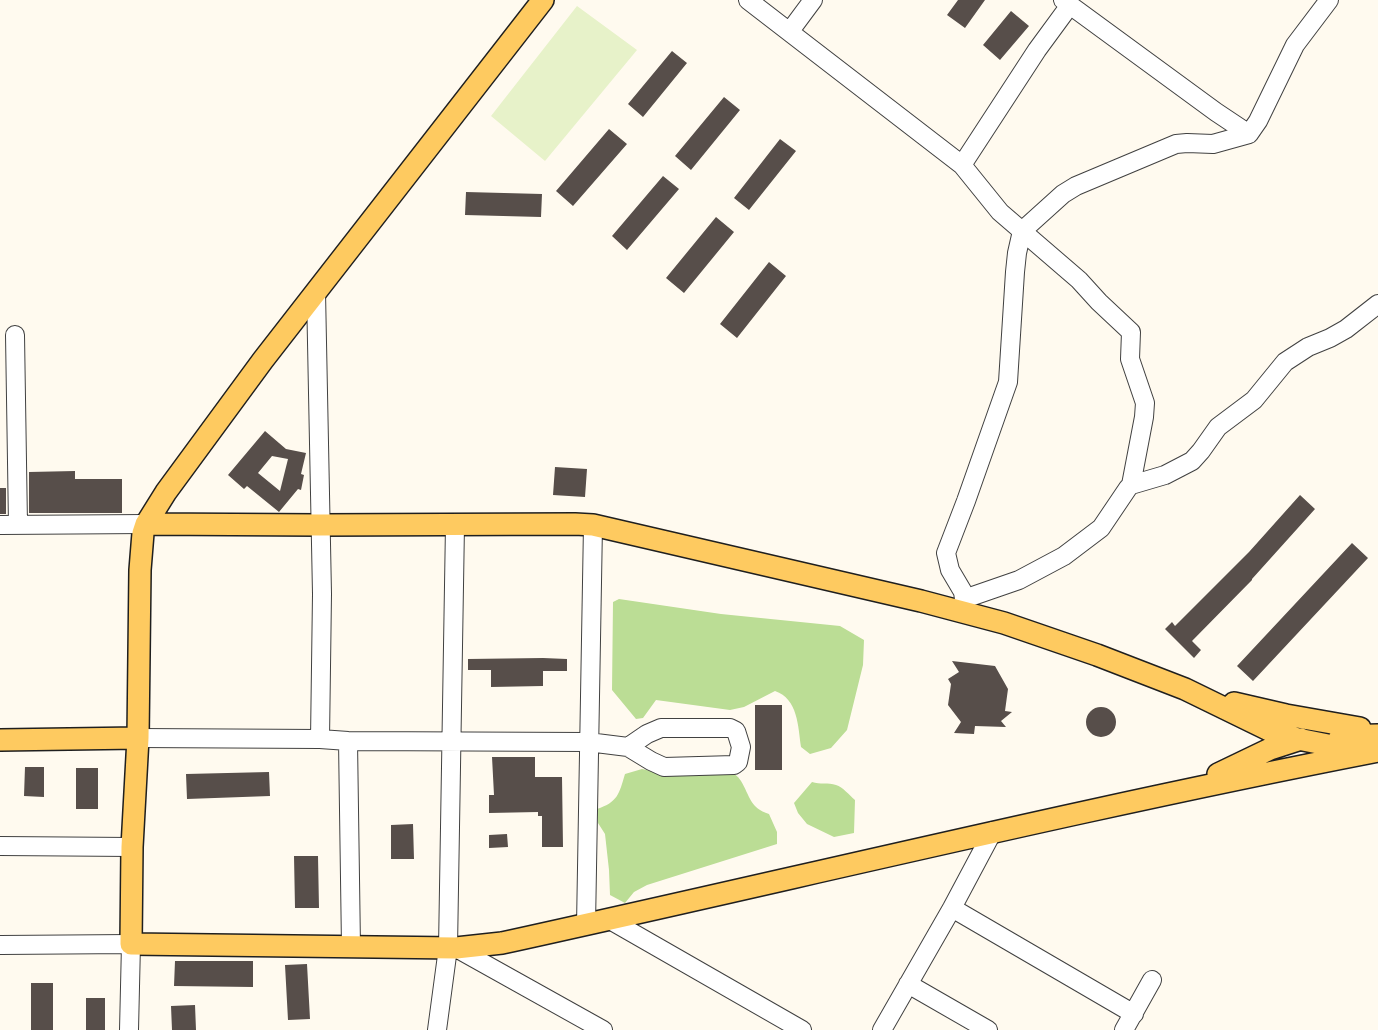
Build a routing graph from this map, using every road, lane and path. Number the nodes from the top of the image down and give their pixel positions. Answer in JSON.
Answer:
{"nodes":[{"id":1,"x":544,"y":0,"type":"edge"},
{"id":2,"x":748,"y":0,"type":"edge"},
{"id":3,"x":813,"y":0,"type":"edge"},
{"id":4,"x":1329,"y":0,"type":"edge"},
{"id":5,"x":1067,"y":3,"type":"edge"},
{"id":6,"x":790,"y":31,"type":"junction"},
{"id":7,"x":1249,"y":134,"type":"junction"},
{"id":8,"x":962,"y":165,"type":"junction"},
{"id":9,"x":1022,"y":231,"type":"junction"},
{"id":10,"x":316,"y":292,"type":"junction"},
{"id":11,"x":1378,"y":304,"type":"edge"},
{"id":12,"x":15,"y":335,"type":"dead end"},
{"id":13,"x":1131,"y":485,"type":"junction"},
{"id":14,"x":146,"y":524,"type":"junction"},
{"id":15,"x":0,"y":525,"type":"edge"},
{"id":16,"x":19,"y":525,"type":"junction"},
{"id":17,"x":320,"y":525,"type":"junction"},
{"id":18,"x":455,"y":525,"type":"junction"},
{"id":19,"x":593,"y":525,"type":"junction"},
{"id":20,"x":962,"y":605,"type":"junction"},
{"id":21,"x":1185,"y":689,"type":"junction"},
{"id":22,"x":1378,"y":732,"type":"edge"},
{"id":23,"x":138,"y":738,"type":"junction"},
{"id":24,"x":320,"y":739,"type":"junction"},
{"id":25,"x":1298,"y":739,"type":"junction"},
{"id":26,"x":0,"y":740,"type":"edge"},
{"id":27,"x":348,"y":741,"type":"junction"},
{"id":28,"x":452,"y":741,"type":"junction"},
{"id":29,"x":588,"y":742,"type":"junction"},
{"id":30,"x":628,"y":747,"type":"junction"},
{"id":31,"x":1378,"y":748,"type":"edge"},
{"id":32,"x":1181,"y":792,"type":"junction"},
{"id":33,"x":993,"y":831,"type":"junction"},
{"id":34,"x":0,"y":846,"type":"edge"},
{"id":35,"x":132,"y":847,"type":"junction"},
{"id":36,"x":952,"y":908,"type":"junction"},
{"id":37,"x":610,"y":920,"type":"junction"},
{"id":38,"x":586,"y":925,"type":"junction"},
{"id":39,"x":131,"y":944,"type":"junction"},
{"id":40,"x":0,"y":945,"type":"edge"},
{"id":41,"x":351,"y":947,"type":"junction"},
{"id":42,"x":452,"y":948,"type":"junction"},
{"id":43,"x":1152,"y":980,"type":"dead end"},
{"id":44,"x":908,"y":984,"type":"junction"},
{"id":45,"x":1134,"y":1014,"type":"junction"},
{"id":46,"x":129,"y":1030,"type":"edge"},
{"id":47,"x":437,"y":1030,"type":"edge"},
{"id":48,"x":603,"y":1030,"type":"edge"},
{"id":49,"x":802,"y":1030,"type":"edge"},
{"id":50,"x":882,"y":1030,"type":"edge"},
{"id":51,"x":988,"y":1030,"type":"edge"},
{"id":52,"x":1125,"y":1030,"type":"edge"}],
"edges":[{"from":1,"to":10,"type":"main road"},
{"from":2,"to":6,"type":"street"},
{"from":3,"to":6,"type":"street"},
{"from":4,"to":7,"type":"street"},
{"from":5,"to":7,"type":"street"},
{"from":5,"to":8,"type":"street"},
{"from":6,"to":8,"type":"street"},
{"from":7,"to":9,"type":"street"},
{"from":8,"to":9,"type":"street"},
{"from":9,"to":13,"type":"street"},
{"from":9,"to":20,"type":"street"},
{"from":10,"to":14,"type":"main road"},
{"from":10,"to":17,"type":"street"},
{"from":11,"to":13,"type":"street"},
{"from":12,"to":16,"type":"street"},
{"from":13,"to":20,"type":"street"},
{"from":14,"to":16,"type":"street"},
{"from":14,"to":17,"type":"main road"},
{"from":14,"to":23,"type":"main road"},
{"from":15,"to":16,"type":"street"},
{"from":17,"to":18,"type":"main road"},
{"from":17,"to":24,"type":"street"},
{"from":18,"to":19,"type":"main road"},
{"from":18,"to":28,"type":"street"},
{"from":19,"to":20,"type":"main road"},
{"from":19,"to":29,"type":"street"},
{"from":20,"to":21,"type":"main road"},
{"from":21,"to":22,"type":"main road"},
{"from":21,"to":25,"type":"main road"},
{"from":22,"to":25,"type":"main road"},
{"from":23,"to":24,"type":"street"},
{"from":23,"to":26,"type":"main road"},
{"from":23,"to":35,"type":"main road"},
{"from":24,"to":27,"type":"street"},
{"from":25,"to":31,"type":"main road"},
{"from":25,"to":32,"type":"main road"},
{"from":27,"to":28,"type":"street"},
{"from":27,"to":41,"type":"street"},
{"from":28,"to":29,"type":"street"},
{"from":28,"to":42,"type":"street"},
{"from":29,"to":30,"type":"street"},
{"from":29,"to":38,"type":"street"},
{"from":30,"to":30,"type":"street"},
{"from":31,"to":32,"type":"main road"},
{"from":32,"to":33,"type":"main road"},
{"from":33,"to":36,"type":"street"},
{"from":33,"to":37,"type":"main road"},
{"from":34,"to":35,"type":"street"},
{"from":35,"to":39,"type":"main road"},
{"from":36,"to":44,"type":"street"},
{"from":36,"to":45,"type":"street"},
{"from":37,"to":38,"type":"main road"},
{"from":37,"to":49,"type":"street"},
{"from":38,"to":42,"type":"main road"},
{"from":39,"to":40,"type":"street"},
{"from":39,"to":41,"type":"main road"},
{"from":39,"to":46,"type":"street"},
{"from":41,"to":42,"type":"main road"},
{"from":42,"to":47,"type":"street"},
{"from":42,"to":48,"type":"street"},
{"from":43,"to":45,"type":"street"},
{"from":44,"to":50,"type":"street"},
{"from":44,"to":51,"type":"street"},
{"from":45,"to":52,"type":"street"}]}
